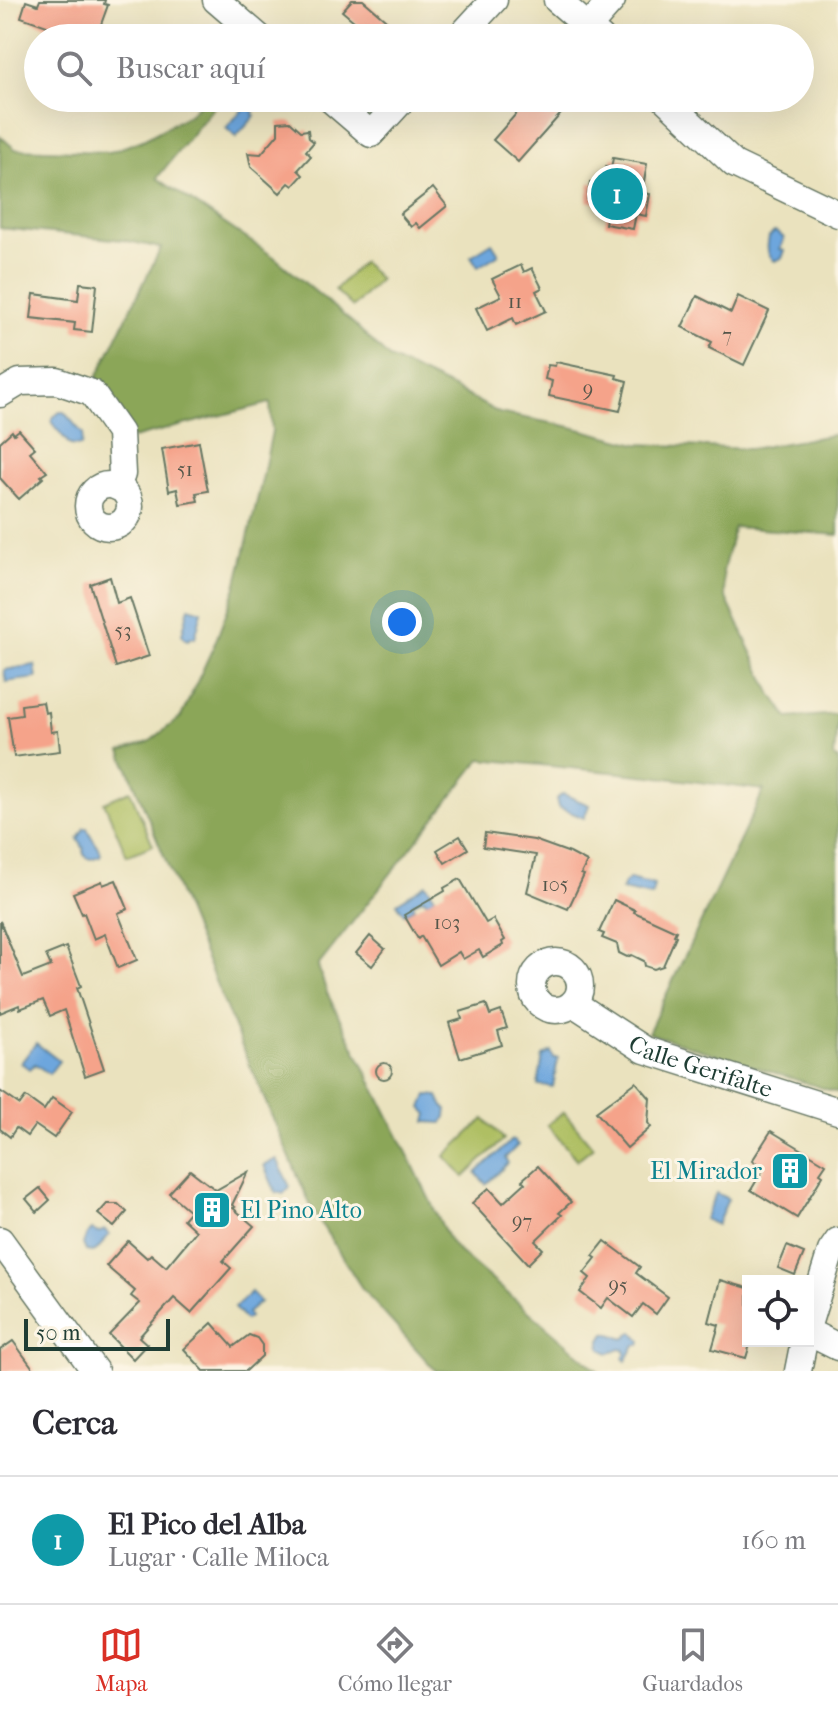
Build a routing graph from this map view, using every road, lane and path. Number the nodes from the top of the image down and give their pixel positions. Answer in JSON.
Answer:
{"nodes":[{"id":1,"x":216,"y":0,"type":"edge"},
{"id":2,"x":494,"y":0,"type":"edge"},
{"id":3,"x":557,"y":0,"type":"edge"},
{"id":4,"x":612,"y":0,"type":"edge"},
{"id":5,"x":244,"y":24,"type":"edge"},
{"id":6,"x":472,"y":24,"type":"edge"},
{"id":7,"x":585,"y":24,"type":"edge"},
{"id":8,"x":598,"y":24,"type":"edge"},
{"id":9,"x":345,"y":112,"type":"edge"},
{"id":10,"x":391,"y":112,"type":"edge"},
{"id":11,"x":679,"y":112,"type":"edge"},
{"id":12,"x":838,"y":214,"type":"edge"},
{"id":13,"x":0,"y":394,"type":"edge"},
{"id":14,"x":117,"y":487,"type":"dead end"},
{"id":15,"x":573,"y":1003,"type":"dead end"},
{"id":16,"x":838,"y":1111,"type":"edge"},
{"id":17,"x":0,"y":1240,"type":"edge"},
{"id":18,"x":838,"y":1241,"type":"edge"},
{"id":19,"x":814,"y":1306,"type":"edge"},
{"id":20,"x":814,"y":1335,"type":"edge"},
{"id":21,"x":803,"y":1347,"type":"edge"},
{"id":22,"x":838,"y":1347,"type":"edge"},
{"id":23,"x":95,"y":1371,"type":"edge"},
{"id":24,"x":798,"y":1371,"type":"edge"}],
"edges":[{"from":1,"to":5,"type":"street"},
{"from":2,"to":6,"type":"street"},
{"from":3,"to":7,"type":"street"},
{"from":4,"to":8,"type":"street"},
{"from":9,"to":10,"type":"street"},
{"from":11,"to":12,"type":"street"},
{"from":13,"to":14,"type":"street"},
{"from":15,"to":16,"type":"street","name":"Calle Gerifalte"},
{"from":17,"to":23,"type":"street"},
{"from":18,"to":19,"type":"street"},
{"from":20,"to":22,"type":"street"},
{"from":21,"to":24,"type":"street"}]}
